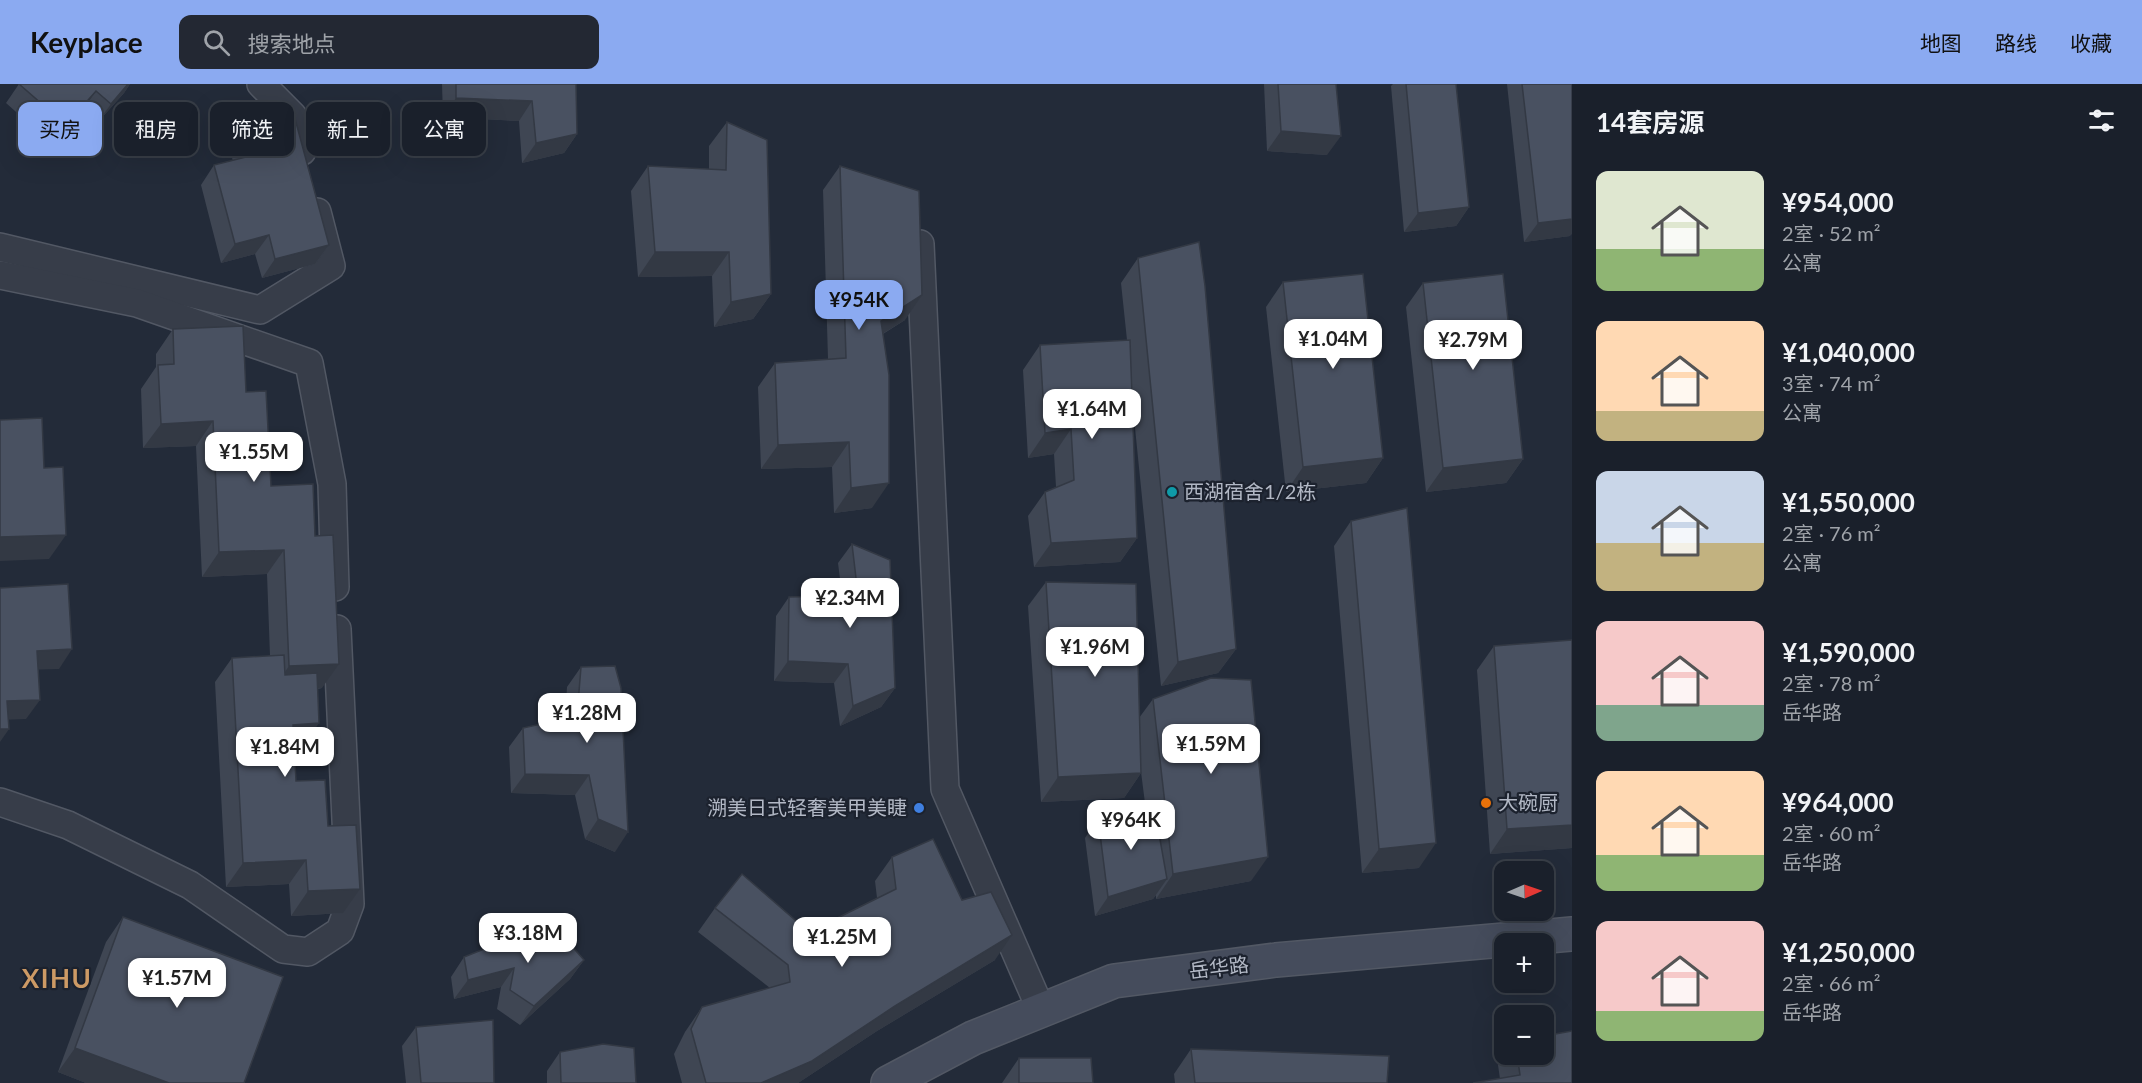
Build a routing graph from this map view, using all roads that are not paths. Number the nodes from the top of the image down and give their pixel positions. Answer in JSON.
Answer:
{"nodes":[{"id":1,"x":261,"y":84,"type":"edge"},
{"id":2,"x":919,"y":219,"type":"edge"},
{"id":3,"x":0,"y":248,"type":"edge"},
{"id":4,"x":0,"y":274,"type":"edge"},
{"id":5,"x":0,"y":801,"type":"edge"},
{"id":6,"x":1572,"y":934,"type":"edge"},
{"id":7,"x":1041,"y":1010,"type":"junction"},
{"id":8,"x":888,"y":1083,"type":"edge"}],
"edges":[{"from":1,"to":3,"type":"street"},
{"from":2,"to":7,"type":"street"},
{"from":4,"to":5,"type":"street"},
{"from":6,"to":7,"type":"street","name":"岳华路"},
{"from":7,"to":8,"type":"street","name":"岳华路"}]}
